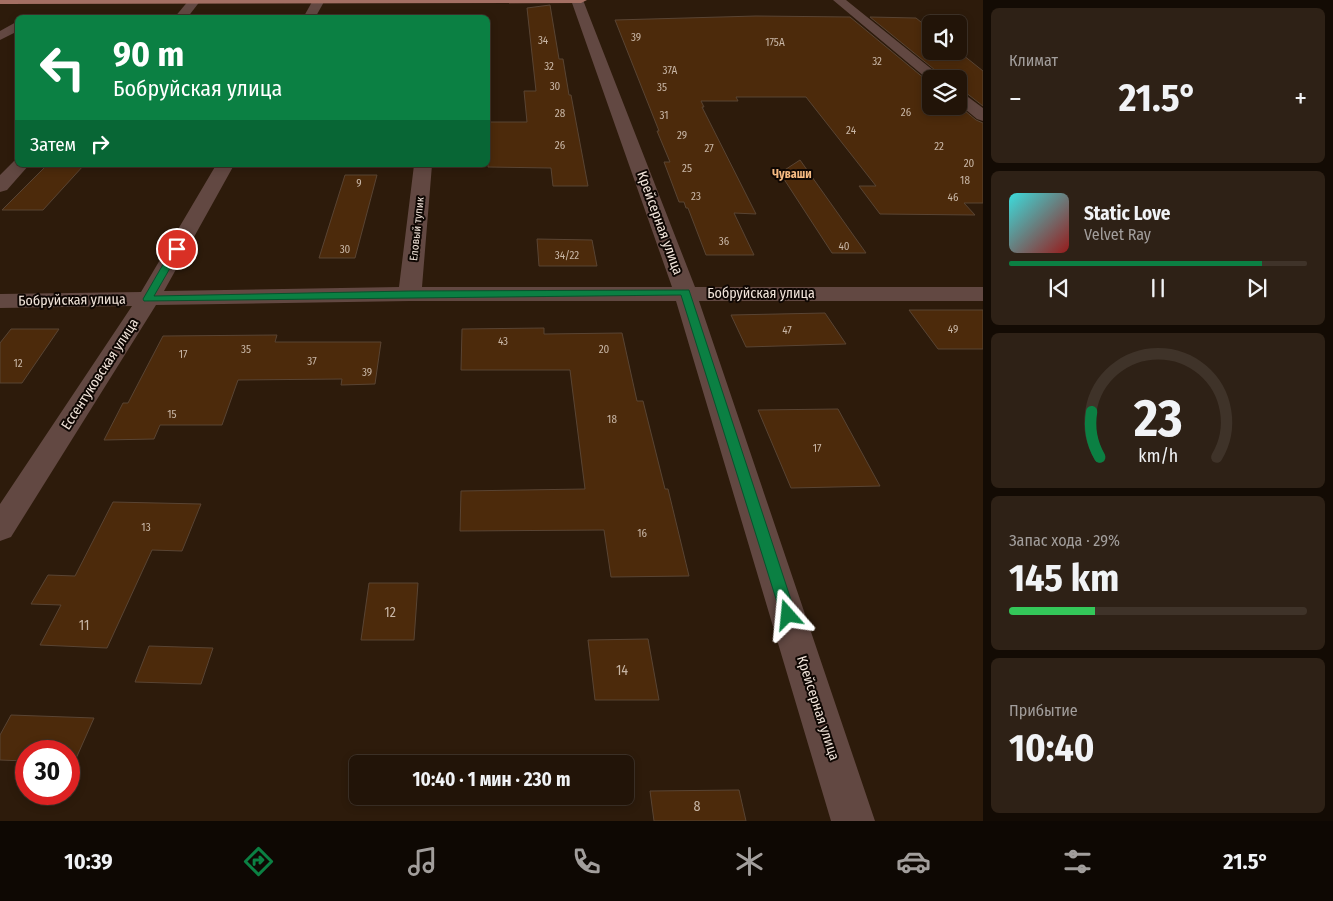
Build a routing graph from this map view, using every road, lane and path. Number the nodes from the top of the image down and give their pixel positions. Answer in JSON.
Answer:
{"nodes":[{"id":1,"x":69,"y":0,"type":"edge"},
{"id":2,"x":195,"y":0,"type":"edge"},
{"id":3,"x":319,"y":0,"type":"edge"},
{"id":4,"x":579,"y":0,"type":"edge"},
{"id":5,"x":839,"y":0,"type":"edge"},
{"id":6,"x":0,"y":1,"type":"edge"},
{"id":7,"x":182,"y":15,"type":"edge"},
{"id":8,"x":311,"y":15,"type":"edge"},
{"id":9,"x":15,"y":27,"type":"edge"},
{"id":10,"x":0,"y":36,"type":"edge"},
{"id":11,"x":925,"y":70,"type":"edge"},
{"id":12,"x":967,"y":103,"type":"edge"},
{"id":13,"x":983,"y":116,"type":"edge"},
{"id":14,"x":18,"y":167,"type":"edge"},
{"id":15,"x":224,"y":167,"type":"edge"},
{"id":16,"x":423,"y":167,"type":"edge"},
{"id":17,"x":0,"y":186,"type":"edge"},
{"id":18,"x":685,"y":292,"type":"junction"},
{"id":19,"x":410,"y":294,"type":"junction"},
{"id":20,"x":983,"y":294,"type":"edge"},
{"id":21,"x":148,"y":299,"type":"junction"},
{"id":22,"x":0,"y":301,"type":"edge"},
{"id":23,"x":0,"y":529,"type":"edge"},
{"id":24,"x":853,"y":821,"type":"edge"}],
"edges":[{"from":1,"to":2,"type":"main road"},
{"from":1,"to":6,"type":"main road"},
{"from":2,"to":3,"type":"main road"},
{"from":2,"to":7,"type":"street"},
{"from":3,"to":4,"type":"main road"},
{"from":3,"to":8,"type":"street"},
{"from":4,"to":18,"type":"street","name":"Крейсерная улица"},
{"from":5,"to":11,"type":"street"},
{"from":9,"to":10,"type":"street"},
{"from":12,"to":13,"type":"street"},
{"from":14,"to":17,"type":"street"},
{"from":15,"to":21,"type":"street","name":"Ессентуковская улица"},
{"from":16,"to":19,"type":"street","name":"Еловый тупик"},
{"from":18,"to":19,"type":"street","name":"Бобруйская улица"},
{"from":18,"to":20,"type":"street","name":"Бобруйская улица"},
{"from":18,"to":24,"type":"street","name":"Крейсерная улица"},
{"from":19,"to":21,"type":"street","name":"Бобруйская улица"},
{"from":21,"to":22,"type":"street","name":"Бобруйская улица"},
{"from":21,"to":23,"type":"street","name":"Ессентуковская улица"}]}
